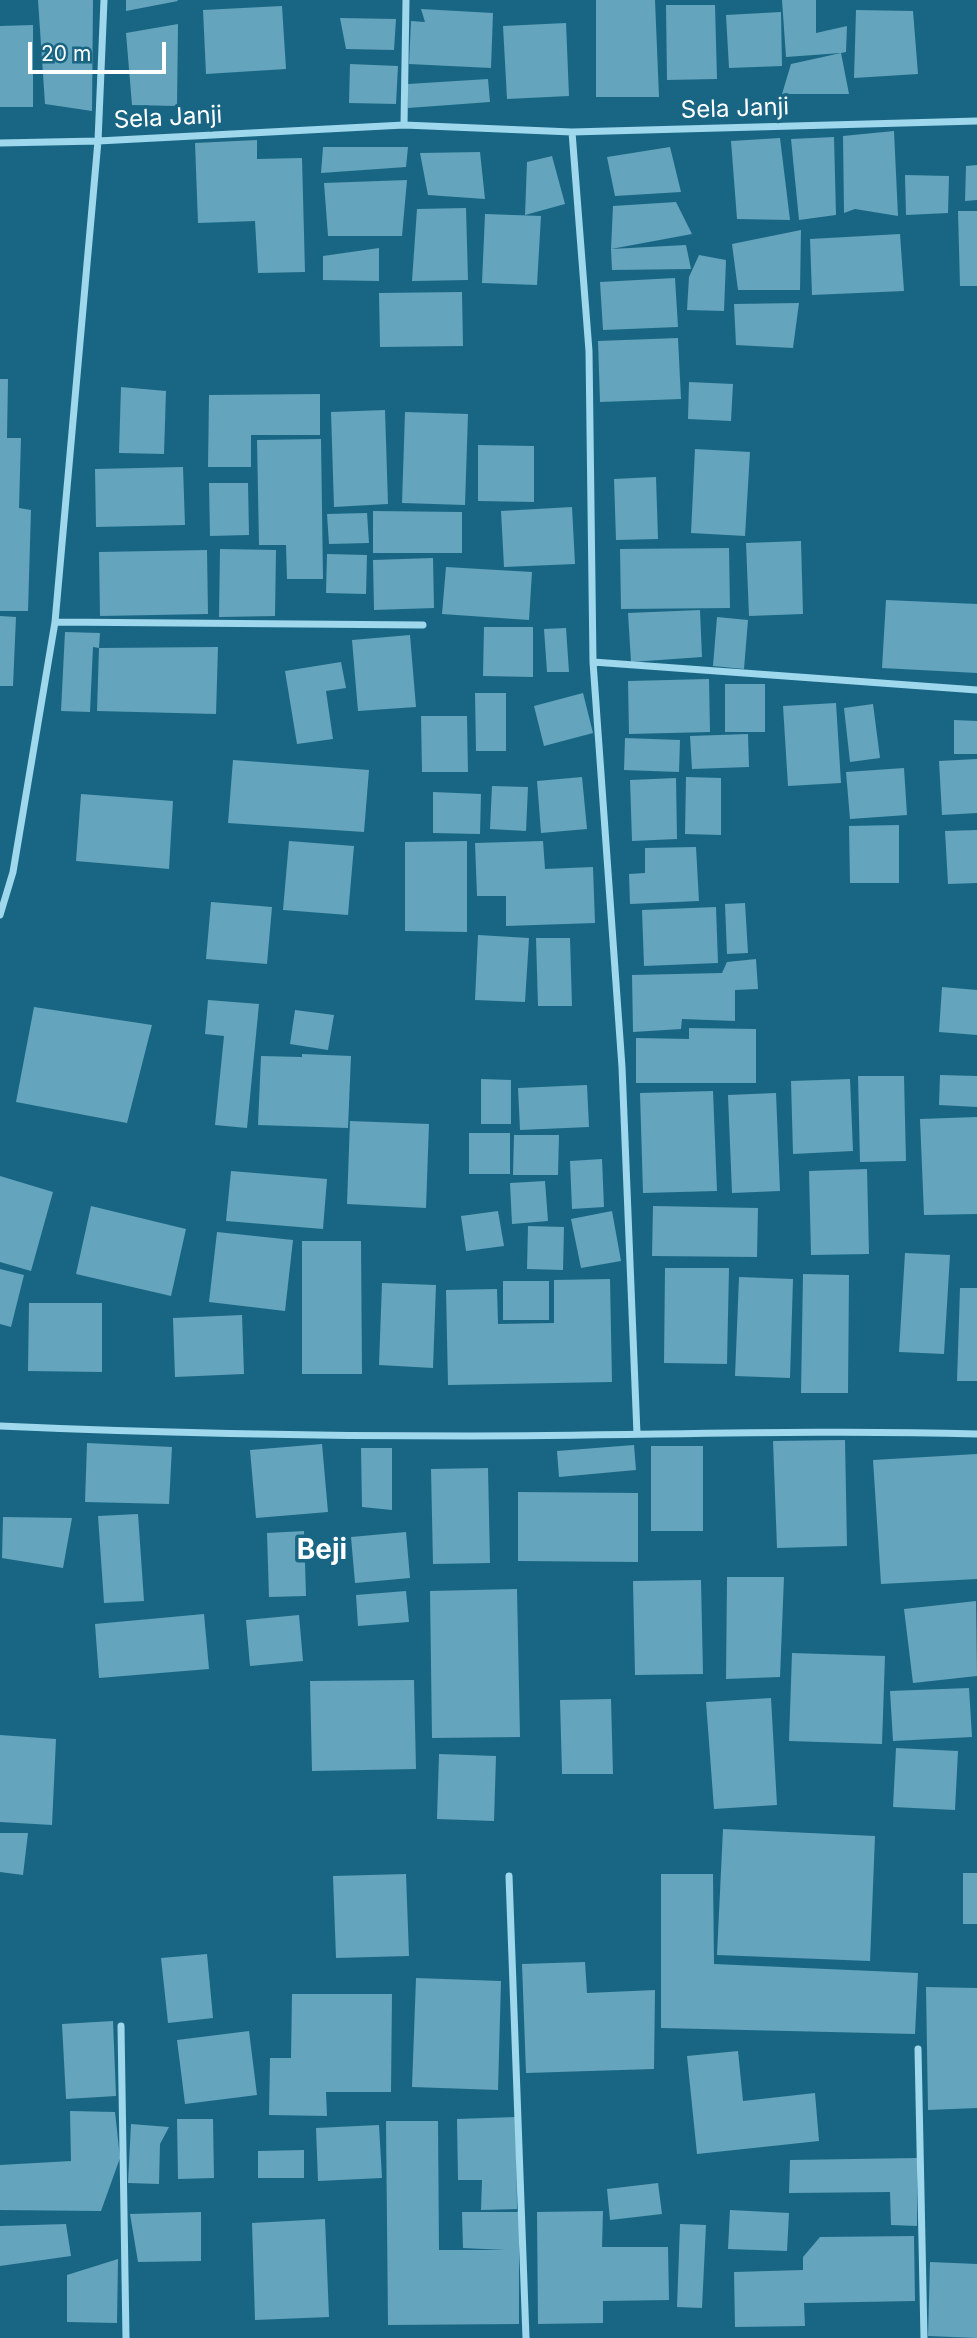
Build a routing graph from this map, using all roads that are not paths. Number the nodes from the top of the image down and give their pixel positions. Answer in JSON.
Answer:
{"nodes":[{"id":1,"x":104,"y":0,"type":"edge"},
{"id":2,"x":406,"y":0,"type":"edge"},
{"id":3,"x":977,"y":121,"type":"edge"},
{"id":4,"x":404,"y":125,"type":"junction"},
{"id":5,"x":572,"y":132,"type":"junction"},
{"id":6,"x":98,"y":141,"type":"junction"},
{"id":7,"x":0,"y":143,"type":"edge"},
{"id":8,"x":55,"y":622,"type":"junction"},
{"id":9,"x":423,"y":625,"type":"dead end"},
{"id":10,"x":593,"y":662,"type":"junction"},
{"id":11,"x":977,"y":690,"type":"edge"},
{"id":12,"x":0,"y":915,"type":"edge"},
{"id":13,"x":0,"y":1426,"type":"edge"},
{"id":14,"x":637,"y":1434,"type":"junction"},
{"id":15,"x":977,"y":1434,"type":"edge"},
{"id":16,"x":509,"y":1876,"type":"dead end"},
{"id":17,"x":121,"y":2026,"type":"dead end"},
{"id":18,"x":918,"y":2049,"type":"dead end"},
{"id":19,"x":126,"y":2338,"type":"edge"},
{"id":20,"x":526,"y":2338,"type":"edge"},
{"id":21,"x":924,"y":2338,"type":"edge"}],
"edges":[{"from":1,"to":6,"type":"street"},
{"from":2,"to":4,"type":"street"},
{"from":3,"to":5,"type":"street","name":"Sela Janji"},
{"from":4,"to":5,"type":"street","name":"Sela Janji"},
{"from":4,"to":6,"type":"street","name":"Sela Janji"},
{"from":5,"to":10,"type":"street"},
{"from":6,"to":7,"type":"street"},
{"from":6,"to":8,"type":"street","name":"Sela Janji"},
{"from":8,"to":9,"type":"street"},
{"from":8,"to":12,"type":"street","name":"Sela Janji"},
{"from":10,"to":11,"type":"street"},
{"from":10,"to":14,"type":"street"},
{"from":13,"to":14,"type":"street"},
{"from":14,"to":15,"type":"street"},
{"from":16,"to":20,"type":"street"},
{"from":17,"to":19,"type":"street"},
{"from":18,"to":21,"type":"street"}]}
